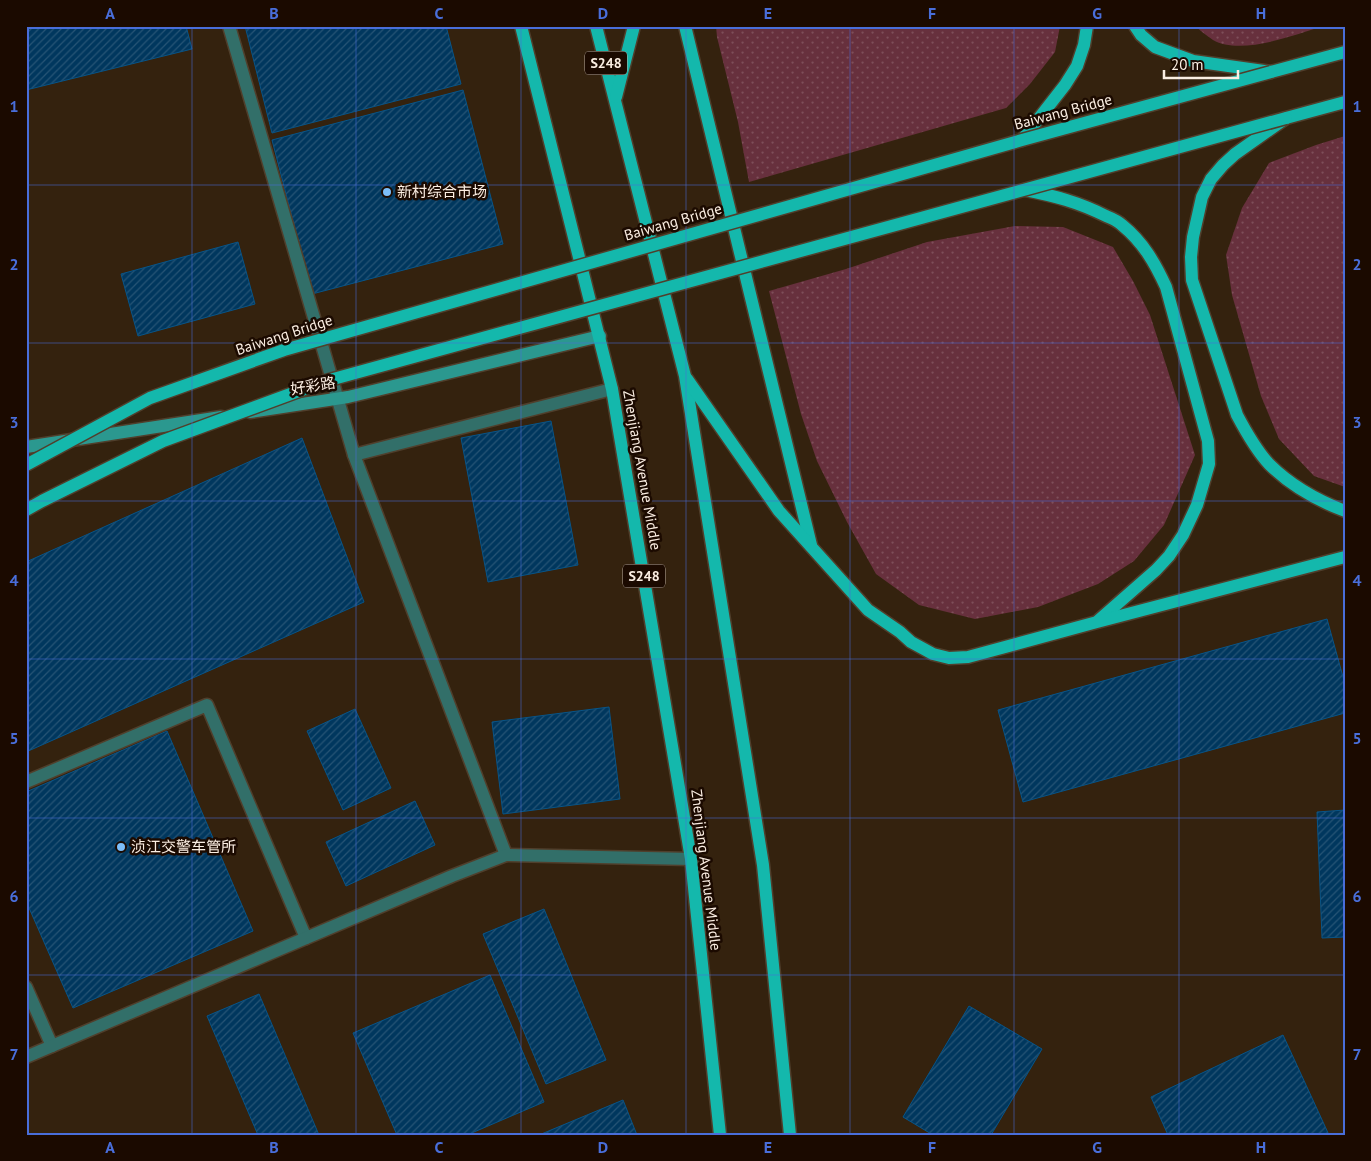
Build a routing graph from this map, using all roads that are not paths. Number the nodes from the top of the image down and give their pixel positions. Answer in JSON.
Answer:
{"nodes":[{"id":1,"x":230,"y":26,"type":"edge"},
{"id":2,"x":521,"y":26,"type":"edge"},
{"id":3,"x":596,"y":26,"type":"edge"},
{"id":4,"x":634,"y":26,"type":"edge"},
{"id":5,"x":686,"y":26,"type":"edge"},
{"id":6,"x":1087,"y":26,"type":"edge"},
{"id":7,"x":1135,"y":26,"type":"edge"},
{"id":8,"x":1345,"y":52,"type":"edge"},
{"id":9,"x":1271,"y":72,"type":"junction"},
{"id":10,"x":615,"y":99,"type":"junction"},
{"id":11,"x":1345,"y":102,"type":"edge"},
{"id":12,"x":1286,"y":118,"type":"junction"},
{"id":13,"x":1022,"y":140,"type":"junction"},
{"id":14,"x":1025,"y":190,"type":"junction"},
{"id":15,"x":600,"y":336,"type":"junction"},
{"id":16,"x":685,"y":376,"type":"junction"},
{"id":17,"x":612,"y":389,"type":"junction"},
{"id":18,"x":337,"y":398,"type":"junction"},
{"id":19,"x":26,"y":447,"type":"edge"},
{"id":20,"x":354,"y":455,"type":"junction"},
{"id":21,"x":26,"y":465,"type":"edge"},
{"id":22,"x":26,"y":510,"type":"edge"},
{"id":23,"x":1345,"y":511,"type":"edge"},
{"id":24,"x":812,"y":548,"type":"junction"},
{"id":25,"x":1345,"y":557,"type":"edge"},
{"id":26,"x":1097,"y":622,"type":"junction"},
{"id":27,"x":26,"y":782,"type":"edge"},
{"id":28,"x":506,"y":855,"type":"junction"},
{"id":29,"x":691,"y":859,"type":"junction"},
{"id":30,"x":306,"y":938,"type":"junction"},
{"id":31,"x":26,"y":987,"type":"edge"},
{"id":32,"x":52,"y":1046,"type":"junction"},
{"id":33,"x":26,"y":1057,"type":"edge"},
{"id":34,"x":720,"y":1135,"type":"edge"},
{"id":35,"x":790,"y":1135,"type":"edge"}],
"edges":[{"from":1,"to":18,"type":"street"},
{"from":2,"to":15,"type":"main road","name":"Zhenjiang Avenue Middle","number":"S248"},
{"from":3,"to":10,"type":"main road","number":"S248"},
{"from":4,"to":10,"type":"main road"},
{"from":5,"to":24,"type":"main road"},
{"from":6,"to":13,"type":"main road"},
{"from":7,"to":9,"type":"main road"},
{"from":8,"to":9,"type":"main road","name":"Baiwang Bridge"},
{"from":9,"to":13,"type":"main road","name":"Baiwang Bridge","bridge":true},
{"from":10,"to":16,"type":"main road","number":"S248"},
{"from":11,"to":12,"type":"main road"},
{"from":12,"to":14,"type":"main road","bridge":true},
{"from":12,"to":23,"type":"main road"},
{"from":13,"to":21,"type":"main road","name":"Baiwang Bridge","bridge":true},
{"from":14,"to":22,"type":"main road","bridge":true},
{"from":14,"to":26,"type":"main road"},
{"from":15,"to":17,"type":"main road","name":"Zhenjiang Avenue Middle","number":"S248"},
{"from":15,"to":18,"type":"street","name":"好彩路"},
{"from":16,"to":24,"type":"main road"},
{"from":16,"to":35,"type":"main road","number":"S248"},
{"from":17,"to":20,"type":"street"},
{"from":17,"to":29,"type":"main road","name":"Zhenjiang Avenue Middle","number":"S248"},
{"from":18,"to":19,"type":"street","name":"好彩路"},
{"from":18,"to":20,"type":"street"},
{"from":20,"to":28,"type":"street"},
{"from":24,"to":26,"type":"main road"},
{"from":25,"to":26,"type":"main road"},
{"from":27,"to":30,"type":"street"},
{"from":28,"to":29,"type":"street"},
{"from":28,"to":30,"type":"street"},
{"from":29,"to":34,"type":"main road","name":"Zhenjiang Avenue Middle","number":"S248"},
{"from":30,"to":32,"type":"street"},
{"from":31,"to":32,"type":"street"},
{"from":32,"to":33,"type":"street"}]}
